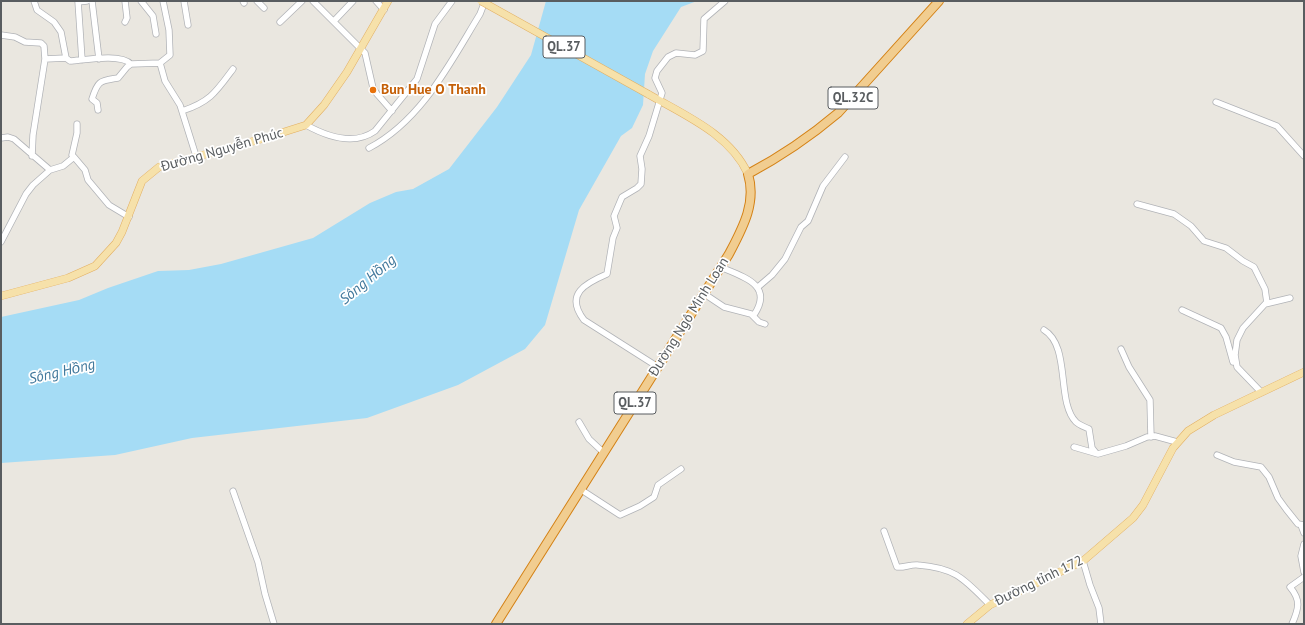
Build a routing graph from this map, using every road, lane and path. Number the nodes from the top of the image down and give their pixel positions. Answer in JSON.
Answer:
{"nodes":[{"id":1,"x":34,"y":1,"type":"edge"},
{"id":2,"x":78,"y":1,"type":"edge"},
{"id":3,"x":87,"y":1,"type":"edge"},
{"id":4,"x":92,"y":1,"type":"edge"},
{"id":5,"x":125,"y":1,"type":"edge"},
{"id":6,"x":141,"y":1,"type":"edge"},
{"id":7,"x":163,"y":1,"type":"edge"},
{"id":8,"x":184,"y":1,"type":"edge"},
{"id":9,"x":257,"y":1,"type":"edge"},
{"id":10,"x":302,"y":1,"type":"edge"},
{"id":11,"x":313,"y":1,"type":"edge"},
{"id":12,"x":353,"y":1,"type":"edge"},
{"id":13,"x":376,"y":1,"type":"edge"},
{"id":14,"x":388,"y":1,"type":"edge"},
{"id":15,"x":452,"y":1,"type":"edge"},
{"id":16,"x":481,"y":1,"type":"edge"},
{"id":17,"x":485,"y":1,"type":"edge"},
{"id":18,"x":725,"y":1,"type":"edge"},
{"id":19,"x":938,"y":1,"type":"edge"},
{"id":20,"x":264,"y":8,"type":"dead end"},
{"id":21,"x":384,"y":10,"type":"junction"},
{"id":22,"x":334,"y":21,"type":"junction"},
{"id":23,"x":125,"y":22,"type":"dead end"},
{"id":24,"x":280,"y":22,"type":"dead end"},
{"id":25,"x":188,"y":25,"type":"dead end"},
{"id":26,"x":156,"y":34,"type":"dead end"},
{"id":27,"x":1,"y":35,"type":"edge"},
{"id":28,"x":361,"y":50,"type":"junction"},
{"id":29,"x":66,"y":58,"type":"junction"},
{"id":30,"x":45,"y":59,"type":"junction"},
{"id":31,"x":99,"y":59,"type":"junction"},
{"id":32,"x":82,"y":60,"type":"junction"},
{"id":33,"x":160,"y":63,"type":"junction"},
{"id":34,"x":131,"y":64,"type":"junction"},
{"id":35,"x":233,"y":69,"type":"dead end"},
{"id":36,"x":660,"y":101,"type":"junction"},
{"id":37,"x":1216,"y":102,"type":"dead end"},
{"id":38,"x":98,"y":110,"type":"dead end"},
{"id":39,"x":182,"y":111,"type":"junction"},
{"id":40,"x":392,"y":111,"type":"junction"},
{"id":41,"x":77,"y":124,"type":"dead end"},
{"id":42,"x":306,"y":125,"type":"junction"},
{"id":43,"x":1,"y":138,"type":"edge"},
{"id":44,"x":369,"y":148,"type":"dead end"},
{"id":45,"x":72,"y":155,"type":"dead end"},
{"id":46,"x":32,"y":156,"type":"junction"},
{"id":47,"x":196,"y":156,"type":"junction"},
{"id":48,"x":1304,"y":156,"type":"edge"},
{"id":49,"x":846,"y":157,"type":"dead end"},
{"id":50,"x":50,"y":170,"type":"junction"},
{"id":51,"x":748,"y":174,"type":"junction"},
{"id":52,"x":1137,"y":204,"type":"dead end"},
{"id":53,"x":129,"y":217,"type":"junction"},
{"id":54,"x":1,"y":242,"type":"edge"},
{"id":55,"x":720,"y":267,"type":"junction"},
{"id":56,"x":758,"y":287,"type":"junction"},
{"id":57,"x":703,"y":293,"type":"junction"},
{"id":58,"x":1,"y":296,"type":"edge"},
{"id":59,"x":1290,"y":298,"type":"dead end"},
{"id":60,"x":1267,"y":303,"type":"junction"},
{"id":61,"x":1182,"y":310,"type":"dead end"},
{"id":62,"x":754,"y":315,"type":"junction"},
{"id":63,"x":765,"y":324,"type":"dead end"},
{"id":64,"x":1044,"y":330,"type":"dead end"},
{"id":65,"x":1121,"y":349,"type":"dead end"},
{"id":66,"x":658,"y":367,"type":"junction"},
{"id":67,"x":1237,"y":367,"type":"junction"},
{"id":68,"x":1304,"y":372,"type":"edge"},
{"id":69,"x":1261,"y":392,"type":"junction"},
{"id":70,"x":579,"y":422,"type":"dead end"},
{"id":71,"x":1151,"y":437,"type":"junction"},
{"id":72,"x":1177,"y":442,"type":"junction"},
{"id":73,"x":1074,"y":447,"type":"dead end"},
{"id":74,"x":603,"y":452,"type":"junction"},
{"id":75,"x":1096,"y":453,"type":"junction"},
{"id":76,"x":1217,"y":455,"type":"dead end"},
{"id":77,"x":681,"y":469,"type":"dead end"},
{"id":78,"x":580,"y":489,"type":"junction"},
{"id":79,"x":233,"y":492,"type":"dead end"},
{"id":80,"x":1302,"y":525,"type":"edge"},
{"id":81,"x":884,"y":531,"type":"dead end"},
{"id":82,"x":1304,"y":533,"type":"edge"},
{"id":83,"x":1304,"y":544,"type":"edge"},
{"id":84,"x":1083,"y":561,"type":"junction"},
{"id":85,"x":1304,"y":572,"type":"edge"},
{"id":86,"x":1304,"y":577,"type":"edge"},
{"id":87,"x":990,"y":605,"type":"junction"},
{"id":88,"x":274,"y":624,"type":"edge"},
{"id":89,"x":496,"y":624,"type":"edge"},
{"id":90,"x":967,"y":624,"type":"edge"},
{"id":91,"x":1101,"y":624,"type":"edge"},
{"id":92,"x":1292,"y":624,"type":"edge"}],
"edges":[{"from":1,"to":29,"type":"street"},
{"from":2,"to":3,"type":"street"},
{"from":2,"to":32,"type":"street"},
{"from":4,"to":31,"type":"street"},
{"from":5,"to":23,"type":"street"},
{"from":6,"to":26,"type":"street"},
{"from":7,"to":33,"type":"street"},
{"from":8,"to":25,"type":"street"},
{"from":9,"to":20,"type":"street"},
{"from":10,"to":24,"type":"street"},
{"from":11,"to":22,"type":"street"},
{"from":12,"to":22,"type":"street"},
{"from":13,"to":21,"type":"street"},
{"from":14,"to":21,"type":"main road"},
{"from":15,"to":40,"type":"street"},
{"from":16,"to":36,"type":"main road","name":"Đường Ngô Minh Loan","number":"QL.37","bridge":true},
{"from":17,"to":44,"type":"street"},
{"from":18,"to":36,"type":"street"},
{"from":19,"to":51,"type":"highway","number":"QL.32C"},
{"from":21,"to":28,"type":"main road"},
{"from":22,"to":28,"type":"street"},
{"from":27,"to":30,"type":"street"},
{"from":28,"to":40,"type":"street"},
{"from":28,"to":42,"type":"main road"},
{"from":29,"to":30,"type":"street"},
{"from":29,"to":32,"type":"street"},
{"from":30,"to":46,"type":"street"},
{"from":31,"to":32,"type":"street"},
{"from":31,"to":34,"type":"street"},
{"from":33,"to":34,"type":"street"},
{"from":33,"to":39,"type":"street"},
{"from":34,"to":38,"type":"street"},
{"from":35,"to":39,"type":"street"},
{"from":36,"to":51,"type":"main road","name":"Đường Ngô Minh Loan","number":"QL.37"},
{"from":36,"to":66,"type":"street"},
{"from":37,"to":48,"type":"street"},
{"from":39,"to":47,"type":"street"},
{"from":40,"to":42,"type":"street"},
{"from":41,"to":45,"type":"street"},
{"from":42,"to":47,"type":"main road","name":"Đường Nguyễn Phúc"},
{"from":43,"to":46,"type":"street"},
{"from":46,"to":50,"type":"street"},
{"from":47,"to":53,"type":"main road","name":"Đường Nguyễn Phúc"},
{"from":49,"to":56,"type":"street"},
{"from":50,"to":53,"type":"street"},
{"from":50,"to":54,"type":"street"},
{"from":51,"to":55,"type":"highway","name":"Đường Ngô Minh Loan","number":"QL.37"},
{"from":52,"to":60,"type":"street"},
{"from":53,"to":58,"type":"main road","name":"Đường Nguyễn Phúc"},
{"from":55,"to":56,"type":"street"},
{"from":55,"to":57,"type":"highway","name":"Đường Ngô Minh Loan","number":"QL.37"},
{"from":56,"to":62,"type":"street"},
{"from":57,"to":62,"type":"street"},
{"from":57,"to":66,"type":"highway","name":"Đường Ngô Minh Loan","number":"QL.37"},
{"from":59,"to":60,"type":"street"},
{"from":60,"to":67,"type":"street"},
{"from":61,"to":67,"type":"street"},
{"from":62,"to":63,"type":"street"},
{"from":64,"to":75,"type":"street"},
{"from":65,"to":71,"type":"street"},
{"from":66,"to":74,"type":"highway","name":"Đường Ngô Minh Loan","number":"QL.37"},
{"from":67,"to":69,"type":"street"},
{"from":68,"to":69,"type":"main road","name":"Đường tỉnh 172"},
{"from":69,"to":72,"type":"main road","name":"Đường tỉnh 172"},
{"from":70,"to":74,"type":"street"},
{"from":71,"to":72,"type":"street"},
{"from":71,"to":75,"type":"street"},
{"from":72,"to":84,"type":"main road","name":"Đường tỉnh 172"},
{"from":73,"to":75,"type":"street"},
{"from":74,"to":78,"type":"highway","name":"Đường Ngô Minh Loan","number":"QL.37"},
{"from":76,"to":80,"type":"street"},
{"from":77,"to":78,"type":"street"},
{"from":78,"to":89,"type":"highway","name":"Đường Ngô Minh Loan","number":"QL.37"},
{"from":79,"to":88,"type":"street"},
{"from":80,"to":82,"type":"street"},
{"from":81,"to":87,"type":"street"},
{"from":83,"to":85,"type":"street"},
{"from":84,"to":87,"type":"main road","name":"Đường tỉnh 172"},
{"from":84,"to":91,"type":"street"},
{"from":86,"to":92,"type":"street"},
{"from":87,"to":90,"type":"main road","name":"Đường tỉnh 172"}]}
